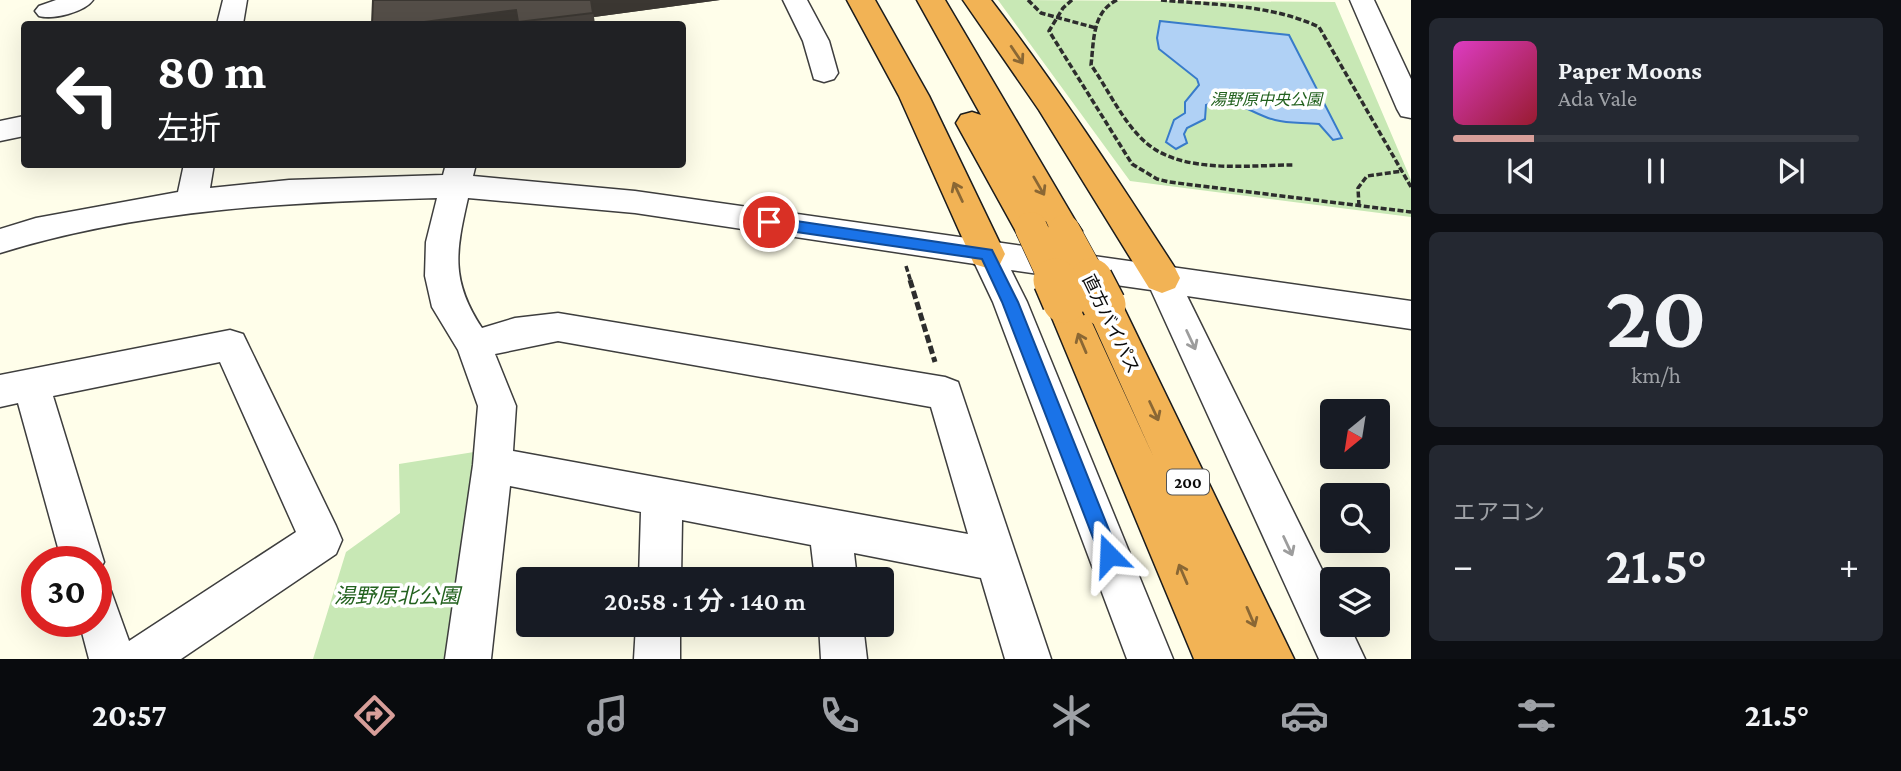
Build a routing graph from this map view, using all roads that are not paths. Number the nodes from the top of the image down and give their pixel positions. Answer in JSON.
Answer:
{"nodes":[{"id":1,"x":81,"y":0,"type":"edge"},
{"id":2,"x":235,"y":0,"type":"edge"},
{"id":3,"x":795,"y":0,"type":"edge"},
{"id":4,"x":861,"y":0,"type":"edge"},
{"id":5,"x":904,"y":0,"type":"edge"},
{"id":6,"x":931,"y":0,"type":"edge"},
{"id":7,"x":977,"y":0,"type":"edge"},
{"id":8,"x":1362,"y":0,"type":"edge"},
{"id":9,"x":48,"y":12,"type":"edge"},
{"id":10,"x":231,"y":21,"type":"edge"},
{"id":11,"x":824,"y":73,"type":"dead end"},
{"id":12,"x":1411,"y":109,"type":"edge"},
{"id":13,"x":21,"y":127,"type":"edge"},
{"id":14,"x":0,"y":131,"type":"edge"},
{"id":15,"x":199,"y":168,"type":"edge"},
{"id":16,"x":459,"y":175,"type":"edge"},
{"id":17,"x":191,"y":201,"type":"junction"},
{"id":18,"x":1048,"y":229,"type":"junction"},
{"id":19,"x":0,"y":241,"type":"edge"},
{"id":20,"x":987,"y":254,"type":"junction"},
{"id":21,"x":1162,"y":278,"type":"junction"},
{"id":22,"x":1084,"y":303,"type":"junction"},
{"id":23,"x":1411,"y":315,"type":"edge"},
{"id":24,"x":474,"y":345,"type":"junction"},
{"id":25,"x":16,"y":388,"type":"edge"},
{"id":26,"x":493,"y":465,"type":"junction"},
{"id":27,"x":662,"y":497,"type":"junction"},
{"id":28,"x":830,"y":529,"type":"junction"},
{"id":29,"x":77,"y":546,"type":"edge"},
{"id":30,"x":996,"y":560,"type":"junction"},
{"id":31,"x":660,"y":567,"type":"edge"},
{"id":32,"x":835,"y":567,"type":"edge"},
{"id":33,"x":105,"y":637,"type":"edge"},
{"id":34,"x":658,"y":637,"type":"edge"},
{"id":35,"x":842,"y":637,"type":"edge"},
{"id":36,"x":112,"y":659,"type":"edge"},
{"id":37,"x":141,"y":659,"type":"edge"},
{"id":38,"x":468,"y":659,"type":"edge"},
{"id":39,"x":657,"y":659,"type":"edge"},
{"id":40,"x":844,"y":659,"type":"edge"},
{"id":41,"x":1028,"y":659,"type":"edge"},
{"id":42,"x":1150,"y":659,"type":"edge"},
{"id":43,"x":1219,"y":659,"type":"edge"},
{"id":44,"x":1269,"y":659,"type":"edge"},
{"id":45,"x":1342,"y":659,"type":"edge"}],
"edges":[{"from":1,"to":9,"type":"street"},
{"from":2,"to":10,"type":"street"},
{"from":3,"to":11,"type":"street"},
{"from":20,"to":4,"type":"highway","one_way":true},
{"from":5,"to":18,"type":"highway","name":"直方バイパス","number":"200"},
{"from":6,"to":18,"type":"highway","name":"直方バイパス","number":"200","one_way":true},
{"from":7,"to":21,"type":"highway","one_way":true},
{"from":8,"to":12,"type":"street"},
{"from":13,"to":14,"type":"street"},
{"from":15,"to":17,"type":"street"},
{"from":16,"to":17,"type":"street"},
{"from":16,"to":20,"type":"street"},
{"from":16,"to":24,"type":"street"},
{"from":17,"to":19,"type":"street"},
{"from":18,"to":22,"type":"highway","name":"直方バイパス","number":"200","bridge":true},
{"from":20,"to":21,"type":"street"},
{"from":20,"to":42,"type":"street"},
{"from":21,"to":23,"type":"street"},
{"from":21,"to":45,"type":"street","one_way":true},
{"from":43,"to":22,"type":"highway","name":"直方バイパス","number":"200","one_way":true},
{"from":22,"to":44,"type":"highway","name":"直方バイパス","number":"200","one_way":true},
{"from":24,"to":26,"type":"street"},
{"from":24,"to":30,"type":"street"},
{"from":25,"to":29,"type":"street"},
{"from":25,"to":37,"type":"street"},
{"from":26,"to":27,"type":"street"},
{"from":26,"to":38,"type":"street"},
{"from":27,"to":28,"type":"street"},
{"from":27,"to":31,"type":"street"},
{"from":28,"to":30,"type":"street"},
{"from":28,"to":32,"type":"street"},
{"from":30,"to":41,"type":"street"},
{"from":33,"to":36,"type":"street"},
{"from":34,"to":39,"type":"street"},
{"from":35,"to":40,"type":"street"}]}
